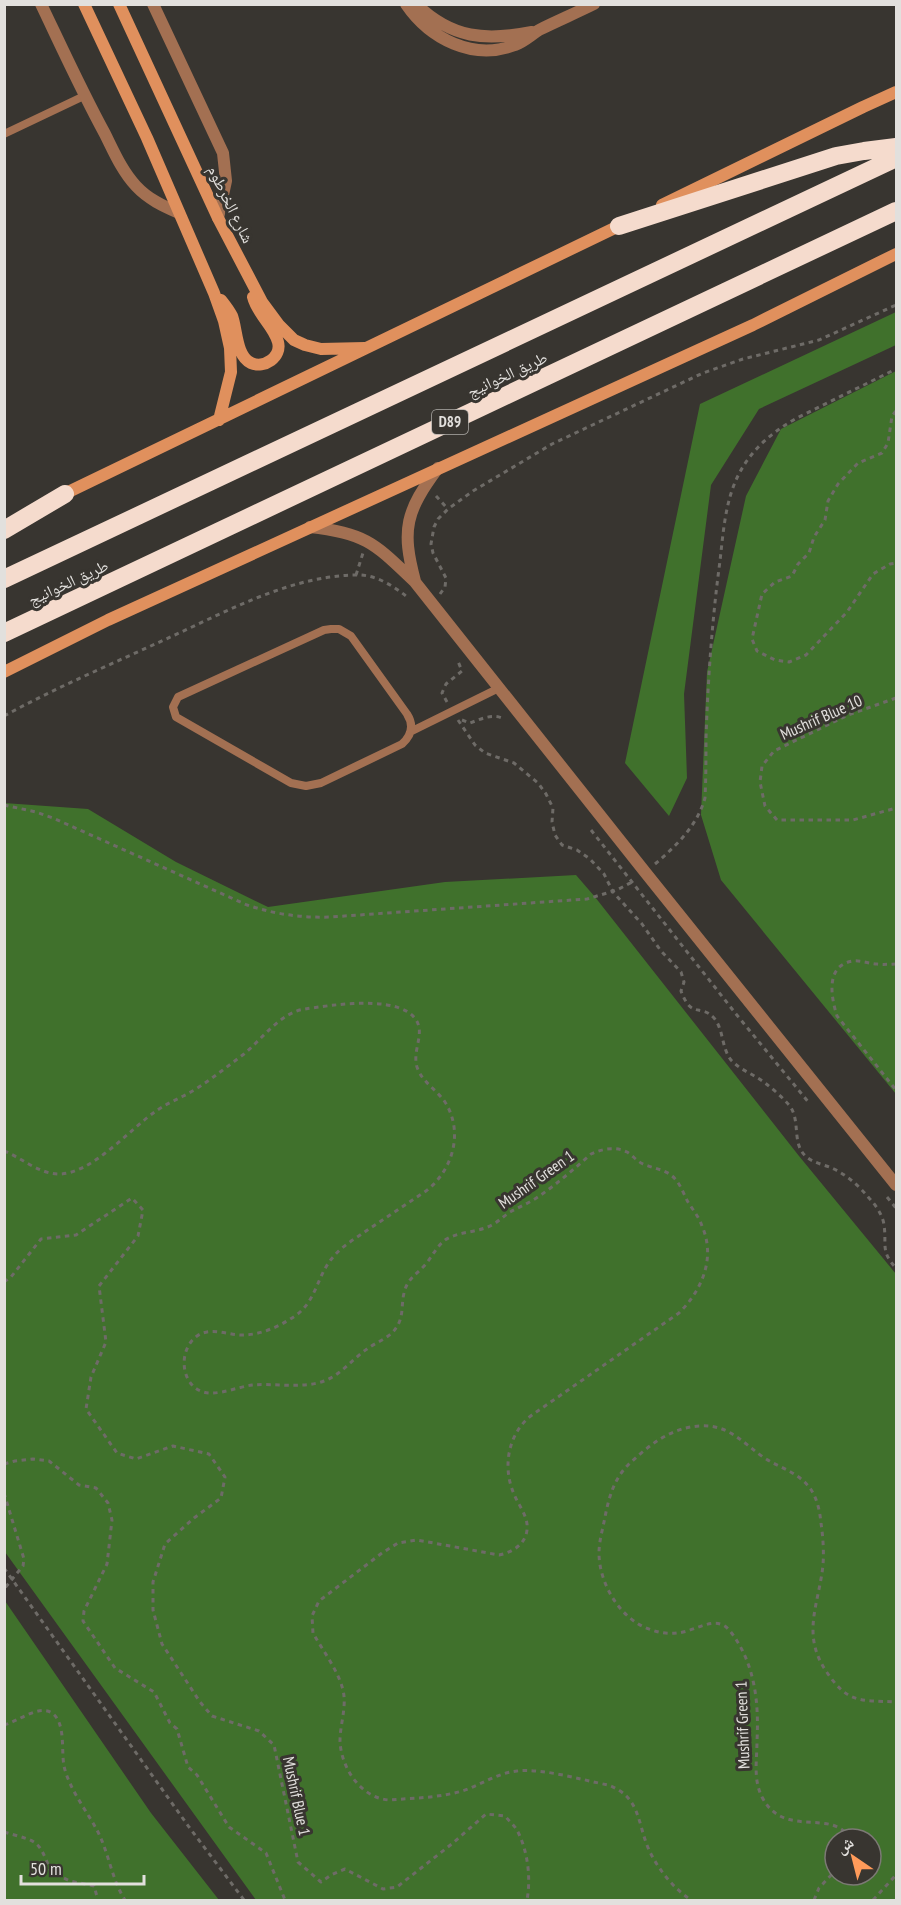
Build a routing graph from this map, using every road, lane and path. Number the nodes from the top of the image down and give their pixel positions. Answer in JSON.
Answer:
{"nodes":[{"id":1,"x":42,"y":4,"type":"edge"},
{"id":2,"x":84,"y":4,"type":"edge"},
{"id":3,"x":119,"y":4,"type":"edge"},
{"id":4,"x":153,"y":4,"type":"edge"},
{"id":5,"x":406,"y":4,"type":"edge"},
{"id":6,"x":416,"y":4,"type":"edge"},
{"id":7,"x":594,"y":4,"type":"edge"},
{"id":8,"x":539,"y":31,"type":"junction"},
{"id":9,"x":897,"y":92,"type":"edge"},
{"id":10,"x":84,"y":96,"type":"junction"},
{"id":11,"x":4,"y":134,"type":"edge"},
{"id":12,"x":897,"y":147,"type":"edge"},
{"id":13,"x":897,"y":158,"type":"edge"},
{"id":14,"x":897,"y":211,"type":"edge"},
{"id":15,"x":179,"y":213,"type":"junction"},
{"id":16,"x":218,"y":218,"type":"junction"},
{"id":17,"x":618,"y":226,"type":"junction"},
{"id":18,"x":897,"y":254,"type":"edge"},
{"id":19,"x":251,"y":280,"type":"junction"},
{"id":20,"x":214,"y":293,"type":"junction"},
{"id":21,"x":897,"y":304,"type":"edge"},
{"id":22,"x":369,"y":348,"type":"junction"},
{"id":23,"x":897,"y":369,"type":"edge"},
{"id":24,"x":897,"y":411,"type":"edge"},
{"id":25,"x":219,"y":420,"type":"junction"},
{"id":26,"x":438,"y":468,"type":"junction"},
{"id":27,"x":65,"y":494,"type":"junction"},
{"id":28,"x":4,"y":522,"type":"edge"},
{"id":29,"x":310,"y":527,"type":"junction"},
{"id":30,"x":4,"y":530,"type":"edge"},
{"id":31,"x":367,"y":540,"type":"junction"},
{"id":32,"x":897,"y":563,"type":"edge"},
{"id":33,"x":356,"y":575,"type":"junction"},
{"id":34,"x":4,"y":579,"type":"edge"},
{"id":35,"x":415,"y":582,"type":"junction"},
{"id":36,"x":411,"y":600,"type":"dead end"},
{"id":37,"x":432,"y":602,"type":"junction"},
{"id":38,"x":4,"y":633,"type":"edge"},
{"id":39,"x":452,"y":653,"type":"dead end"},
{"id":40,"x":4,"y":672,"type":"edge"},
{"id":41,"x":499,"y":688,"type":"junction"},
{"id":42,"x":897,"y":698,"type":"edge"},
{"id":43,"x":452,"y":711,"type":"junction"},
{"id":44,"x":4,"y":716,"type":"edge"},
{"id":45,"x":508,"y":722,"type":"dead end"},
{"id":46,"x":411,"y":731,"type":"junction"},
{"id":47,"x":4,"y":805,"type":"edge"},
{"id":48,"x":897,"y":808,"type":"edge"},
{"id":49,"x":588,"y":826,"type":"dead end"},
{"id":50,"x":645,"y":872,"type":"junction"},
{"id":51,"x":632,"y":882,"type":"junction"},
{"id":52,"x":613,"y":892,"type":"junction"},
{"id":53,"x":897,"y":964,"type":"edge"},
{"id":54,"x":897,"y":1090,"type":"edge"},
{"id":55,"x":816,"y":1111,"type":"dead end"},
{"id":56,"x":4,"y":1151,"type":"edge"},
{"id":57,"x":897,"y":1185,"type":"edge"},
{"id":58,"x":882,"y":1191,"type":"dead end"},
{"id":59,"x":897,"y":1208,"type":"edge"},
{"id":60,"x":897,"y":1268,"type":"edge"},
{"id":61,"x":4,"y":1282,"type":"edge"},
{"id":62,"x":4,"y":1464,"type":"edge"},
{"id":63,"x":4,"y":1493,"type":"edge"},
{"id":64,"x":4,"y":1568,"type":"edge"},
{"id":65,"x":12,"y":1578,"type":"junction"},
{"id":66,"x":4,"y":1588,"type":"edge"},
{"id":67,"x":897,"y":1702,"type":"edge"},
{"id":68,"x":4,"y":1725,"type":"edge"},
{"id":69,"x":841,"y":1827,"type":"edge"},
{"id":70,"x":4,"y":1832,"type":"edge"},
{"id":71,"x":897,"y":1875,"type":"edge"},
{"id":72,"x":823,"y":1884,"type":"edge"},
{"id":73,"x":98,"y":1900,"type":"edge"},
{"id":74,"x":125,"y":1900,"type":"edge"},
{"id":75,"x":244,"y":1900,"type":"edge"},
{"id":76,"x":285,"y":1900,"type":"edge"},
{"id":77,"x":527,"y":1900,"type":"edge"},
{"id":78,"x":691,"y":1900,"type":"edge"},
{"id":79,"x":814,"y":1900,"type":"edge"},
{"id":80,"x":873,"y":1900,"type":"edge"}],
"edges":[{"from":1,"to":10,"type":"street"},
{"from":2,"to":15,"type":"street"},
{"from":3,"to":16,"type":"street","name":"شارع الخرطوم"},
{"from":4,"to":16,"type":"street"},
{"from":5,"to":8,"type":"street"},
{"from":6,"to":8,"type":"street"},
{"from":7,"to":8,"type":"street"},
{"from":9,"to":17,"type":"street"},
{"from":10,"to":11,"type":"lane"},
{"from":10,"to":15,"type":"street"},
{"from":12,"to":17,"type":"highway"},
{"from":13,"to":34,"type":"highway","name":"طريق الخوانيج"},
{"from":14,"to":38,"type":"highway","name":"طريق الخوانيج","number":"D89"},
{"from":15,"to":20,"type":"street"},
{"from":16,"to":19,"type":"street","name":"شارع الخرطوم"},
{"from":17,"to":22,"type":"street"},
{"from":18,"to":26,"type":"street"},
{"from":19,"to":20,"type":"street"},
{"from":19,"to":22,"type":"street","name":"شارع الخرطوم"},
{"from":20,"to":25,"type":"street"},
{"from":21,"to":37,"type":"path"},
{"from":22,"to":25,"type":"street"},
{"from":23,"to":50,"type":"path"},
{"from":24,"to":32,"type":"path"},
{"from":25,"to":27,"type":"street"},
{"from":26,"to":29,"type":"street"},
{"from":26,"to":35,"type":"street"},
{"from":27,"to":28,"type":"street"},
{"from":27,"to":30,"type":"highway"},
{"from":29,"to":31,"type":"street"},
{"from":29,"to":40,"type":"street"},
{"from":31,"to":33,"type":"path"},
{"from":31,"to":35,"type":"street"},
{"from":33,"to":36,"type":"path"},
{"from":33,"to":44,"type":"path"},
{"from":35,"to":37,"type":"street"},
{"from":37,"to":41,"type":"street"},
{"from":39,"to":43,"type":"path"},
{"from":41,"to":43,"type":"lane"},
{"from":41,"to":50,"type":"street"},
{"from":42,"to":48,"type":"path","name":"Mushrif Blue 10"},
{"from":43,"to":45,"type":"path"},
{"from":43,"to":46,"type":"lane"},
{"from":43,"to":52,"type":"path"},
{"from":46,"to":46,"type":"lane"},
{"from":47,"to":52,"type":"path"},
{"from":49,"to":51,"type":"path"},
{"from":50,"to":51,"type":"path"},
{"from":50,"to":57,"type":"street"},
{"from":51,"to":52,"type":"path"},
{"from":51,"to":55,"type":"path"},
{"from":52,"to":60,"type":"path"},
{"from":53,"to":54,"type":"path"},
{"from":56,"to":78,"type":"path","name":"Mushrif Green 1"},
{"from":58,"to":59,"type":"path"},
{"from":61,"to":77,"type":"path","name":"Mushrif Blue 1"},
{"from":62,"to":76,"type":"path"},
{"from":63,"to":65,"type":"path"},
{"from":64,"to":65,"type":"path"},
{"from":65,"to":66,"type":"path"},
{"from":65,"to":75,"type":"path"},
{"from":67,"to":69,"type":"path","name":"Mushrif Green 1"},
{"from":68,"to":74,"type":"path"},
{"from":70,"to":73,"type":"path"},
{"from":71,"to":80,"type":"path"},
{"from":72,"to":79,"type":"path"}]}
